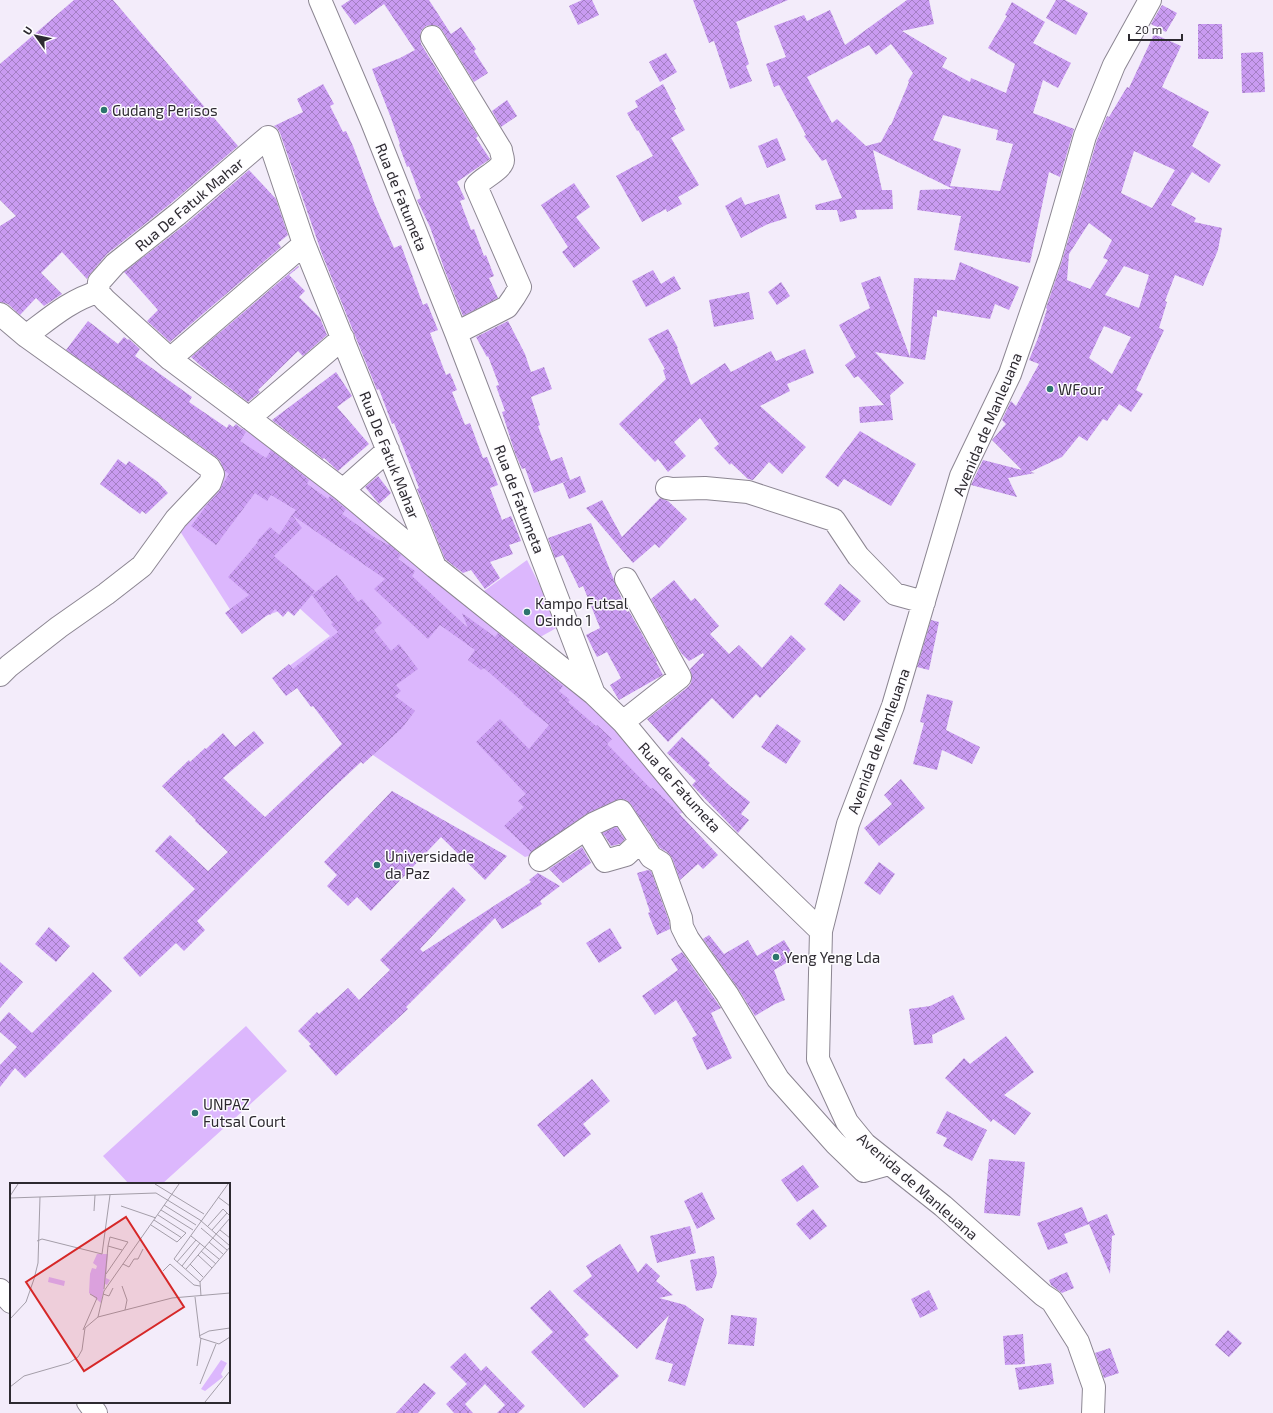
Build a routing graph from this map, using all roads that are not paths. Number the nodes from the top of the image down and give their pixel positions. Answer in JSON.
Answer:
{"nodes":[{"id":1,"x":320,"y":0,"type":"edge"},
{"id":2,"x":1150,"y":0,"type":"edge"},
{"id":3,"x":432,"y":38,"type":"dead end"},
{"id":4,"x":304,"y":244,"type":"junction"},
{"id":5,"x":98,"y":292,"type":"junction"},
{"id":6,"x":0,"y":314,"type":"edge"},
{"id":7,"x":456,"y":333,"type":"junction"},
{"id":8,"x":26,"y":336,"type":"junction"},
{"id":9,"x":343,"y":338,"type":"junction"},
{"id":10,"x":170,"y":359,"type":"junction"},
{"id":11,"x":249,"y":418,"type":"junction"},
{"id":12,"x":388,"y":450,"type":"junction"},
{"id":13,"x":667,"y":488,"type":"dead end"},
{"id":14,"x":343,"y":490,"type":"junction"},
{"id":15,"x":435,"y":566,"type":"junction"},
{"id":16,"x":626,"y":579,"type":"dead end"},
{"id":17,"x":924,"y":602,"type":"junction"},
{"id":18,"x":0,"y":675,"type":"edge"},
{"id":19,"x":594,"y":694,"type":"junction"},
{"id":20,"x":623,"y":722,"type":"junction"},
{"id":21,"x":586,"y":829,"type":"junction"},
{"id":22,"x":642,"y":841,"type":"junction"},
{"id":23,"x":540,"y":860,"type":"dead end"},
{"id":24,"x":821,"y":931,"type":"junction"},
{"id":25,"x":889,"y":1164,"type":"junction"},
{"id":26,"x":0,"y":1290,"type":"edge"},
{"id":27,"x":10,"y":1301,"type":"edge"},
{"id":28,"x":89,"y":1403,"type":"edge"},
{"id":29,"x":96,"y":1413,"type":"edge"},
{"id":30,"x":1093,"y":1413,"type":"edge"}],
"edges":[{"from":1,"to":7,"type":"street","name":"Rua de Fatumeta"},
{"from":2,"to":17,"type":"street","name":"Avenida de Manleuana"},
{"from":3,"to":7,"type":"street"},
{"from":4,"to":5,"type":"street","name":"Rua De Fatuk Mahar"},
{"from":4,"to":9,"type":"street","name":"Rua De Fatuk Mahar"},
{"from":4,"to":10,"type":"street"},
{"from":5,"to":8,"type":"street"},
{"from":5,"to":10,"type":"street","name":"Rua De Fatuk Mahar"},
{"from":6,"to":8,"type":"street"},
{"from":7,"to":19,"type":"street","name":"Rua de Fatumeta"},
{"from":8,"to":18,"type":"street"},
{"from":9,"to":11,"type":"street"},
{"from":9,"to":12,"type":"street","name":"Rua De Fatuk Mahar"},
{"from":10,"to":11,"type":"street","name":"Rua De Fatuk Mahar"},
{"from":11,"to":14,"type":"street","name":"Rua De Fatuk Mahar"},
{"from":12,"to":14,"type":"street"},
{"from":12,"to":15,"type":"street","name":"Rua De Fatuk Mahar"},
{"from":13,"to":17,"type":"street"},
{"from":14,"to":15,"type":"street","name":"Rua De Fatuk Mahar"},
{"from":15,"to":19,"type":"street","name":"Rua De Fatuk Mahar"},
{"from":16,"to":20,"type":"street"},
{"from":17,"to":24,"type":"street","name":"Avenida de Manleuana"},
{"from":19,"to":20,"type":"street","name":"Rua de Fatumeta"},
{"from":20,"to":24,"type":"street","name":"Rua de Fatumeta"},
{"from":21,"to":22,"type":"street"},
{"from":21,"to":22,"type":"street"},
{"from":21,"to":23,"type":"street"},
{"from":22,"to":25,"type":"street"},
{"from":24,"to":25,"type":"street","name":"Avenida de Manleuana"},
{"from":25,"to":30,"type":"street","name":"Avenida de Manleuana"},
{"from":26,"to":27,"type":"street"},
{"from":28,"to":29,"type":"street"}]}
